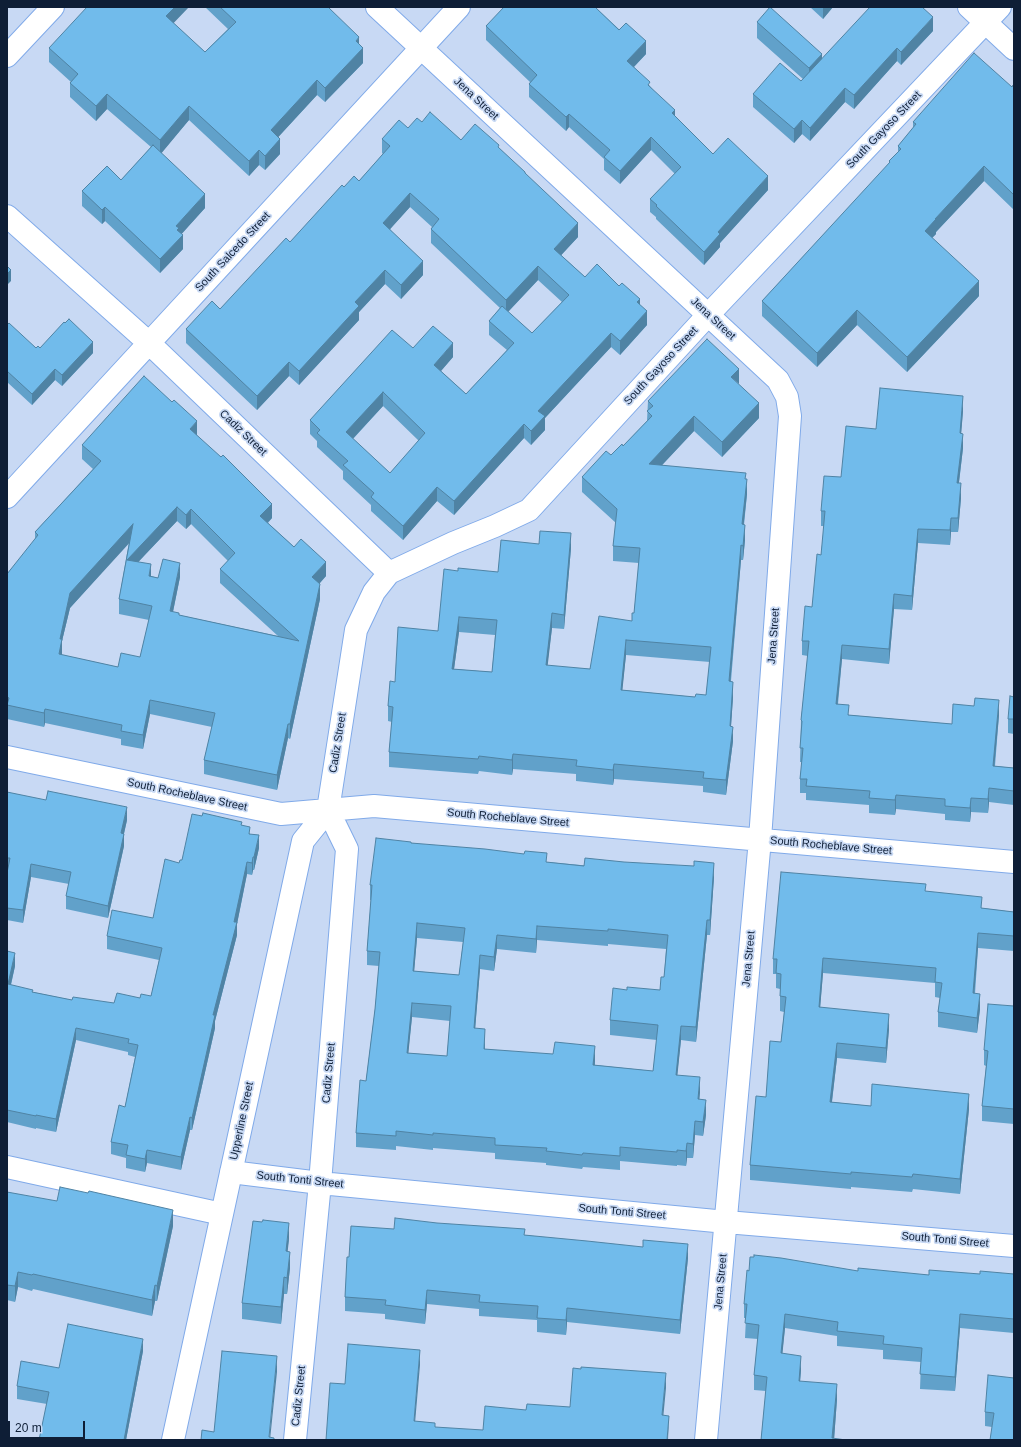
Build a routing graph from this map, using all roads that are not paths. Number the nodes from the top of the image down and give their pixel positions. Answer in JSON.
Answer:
{"nodes":[{"id":1,"x":53,"y":7,"type":"edge"},
{"id":2,"x":377,"y":7,"type":"edge"},
{"id":3,"x":459,"y":7,"type":"edge"},
{"id":4,"x":968,"y":7,"type":"edge"},
{"id":5,"x":993,"y":15,"type":"edge"},
{"id":6,"x":421,"y":48,"type":"junction"},
{"id":7,"x":1014,"y":49,"type":"edge"},
{"id":8,"x":7,"y":56,"type":"edge"},
{"id":9,"x":7,"y":216,"type":"edge"},
{"id":10,"x":708,"y":315,"type":"junction"},
{"id":11,"x":149,"y":343,"type":"junction"},
{"id":12,"x":7,"y":497,"type":"edge"},
{"id":13,"x":389,"y":573,"type":"junction"},
{"id":14,"x":7,"y":757,"type":"edge"},
{"id":15,"x":328,"y":810,"type":"junction"},
{"id":16,"x":760,"y":839,"type":"junction"},
{"id":17,"x":1014,"y":862,"type":"edge"},
{"id":18,"x":7,"y":1167,"type":"edge"},
{"id":19,"x":231,"y":1172,"type":"junction"},
{"id":20,"x":320,"y":1183,"type":"junction"},
{"id":21,"x":222,"y":1214,"type":"junction"},
{"id":22,"x":726,"y":1222,"type":"junction"},
{"id":23,"x":1014,"y":1246,"type":"edge"},
{"id":24,"x":173,"y":1440,"type":"edge"},
{"id":25,"x":295,"y":1440,"type":"edge"},
{"id":26,"x":706,"y":1440,"type":"edge"}],
"edges":[{"from":1,"to":8,"type":"street"},
{"from":2,"to":6,"type":"street","name":"Jena Street"},
{"from":3,"to":6,"type":"street","name":"South Salcedo Street"},
{"from":4,"to":5,"type":"street"},
{"from":5,"to":7,"type":"street"},
{"from":5,"to":10,"type":"street","name":"South Gayoso Street"},
{"from":6,"to":10,"type":"street","name":"Jena Street"},
{"from":6,"to":11,"type":"street","name":"South Salcedo Street"},
{"from":9,"to":11,"type":"street","name":"Cadiz Street"},
{"from":10,"to":13,"type":"street","name":"South Gayoso Street"},
{"from":10,"to":16,"type":"street","name":"Jena Street"},
{"from":11,"to":12,"type":"street","name":"South Salcedo Street"},
{"from":11,"to":13,"type":"street","name":"Cadiz Street"},
{"from":13,"to":15,"type":"street","name":"Cadiz Street"},
{"from":14,"to":15,"type":"street","name":"South Rocheblave Street"},
{"from":15,"to":16,"type":"street","name":"South Rocheblave Street"},
{"from":15,"to":19,"type":"street","name":"Upperline Street"},
{"from":15,"to":20,"type":"street","name":"Cadiz Street"},
{"from":16,"to":17,"type":"street","name":"South Rocheblave Street"},
{"from":16,"to":22,"type":"street","name":"Jena Street"},
{"from":18,"to":21,"type":"street"},
{"from":19,"to":20,"type":"street","name":"South Tonti Street"},
{"from":19,"to":21,"type":"street","name":"Upperline Street"},
{"from":20,"to":22,"type":"street","name":"South Tonti Street"},
{"from":20,"to":25,"type":"street","name":"Cadiz Street"},
{"from":21,"to":24,"type":"street","name":"Upperline Street"},
{"from":22,"to":23,"type":"street","name":"South Tonti Street"},
{"from":22,"to":26,"type":"street","name":"Jena Street"}]}
